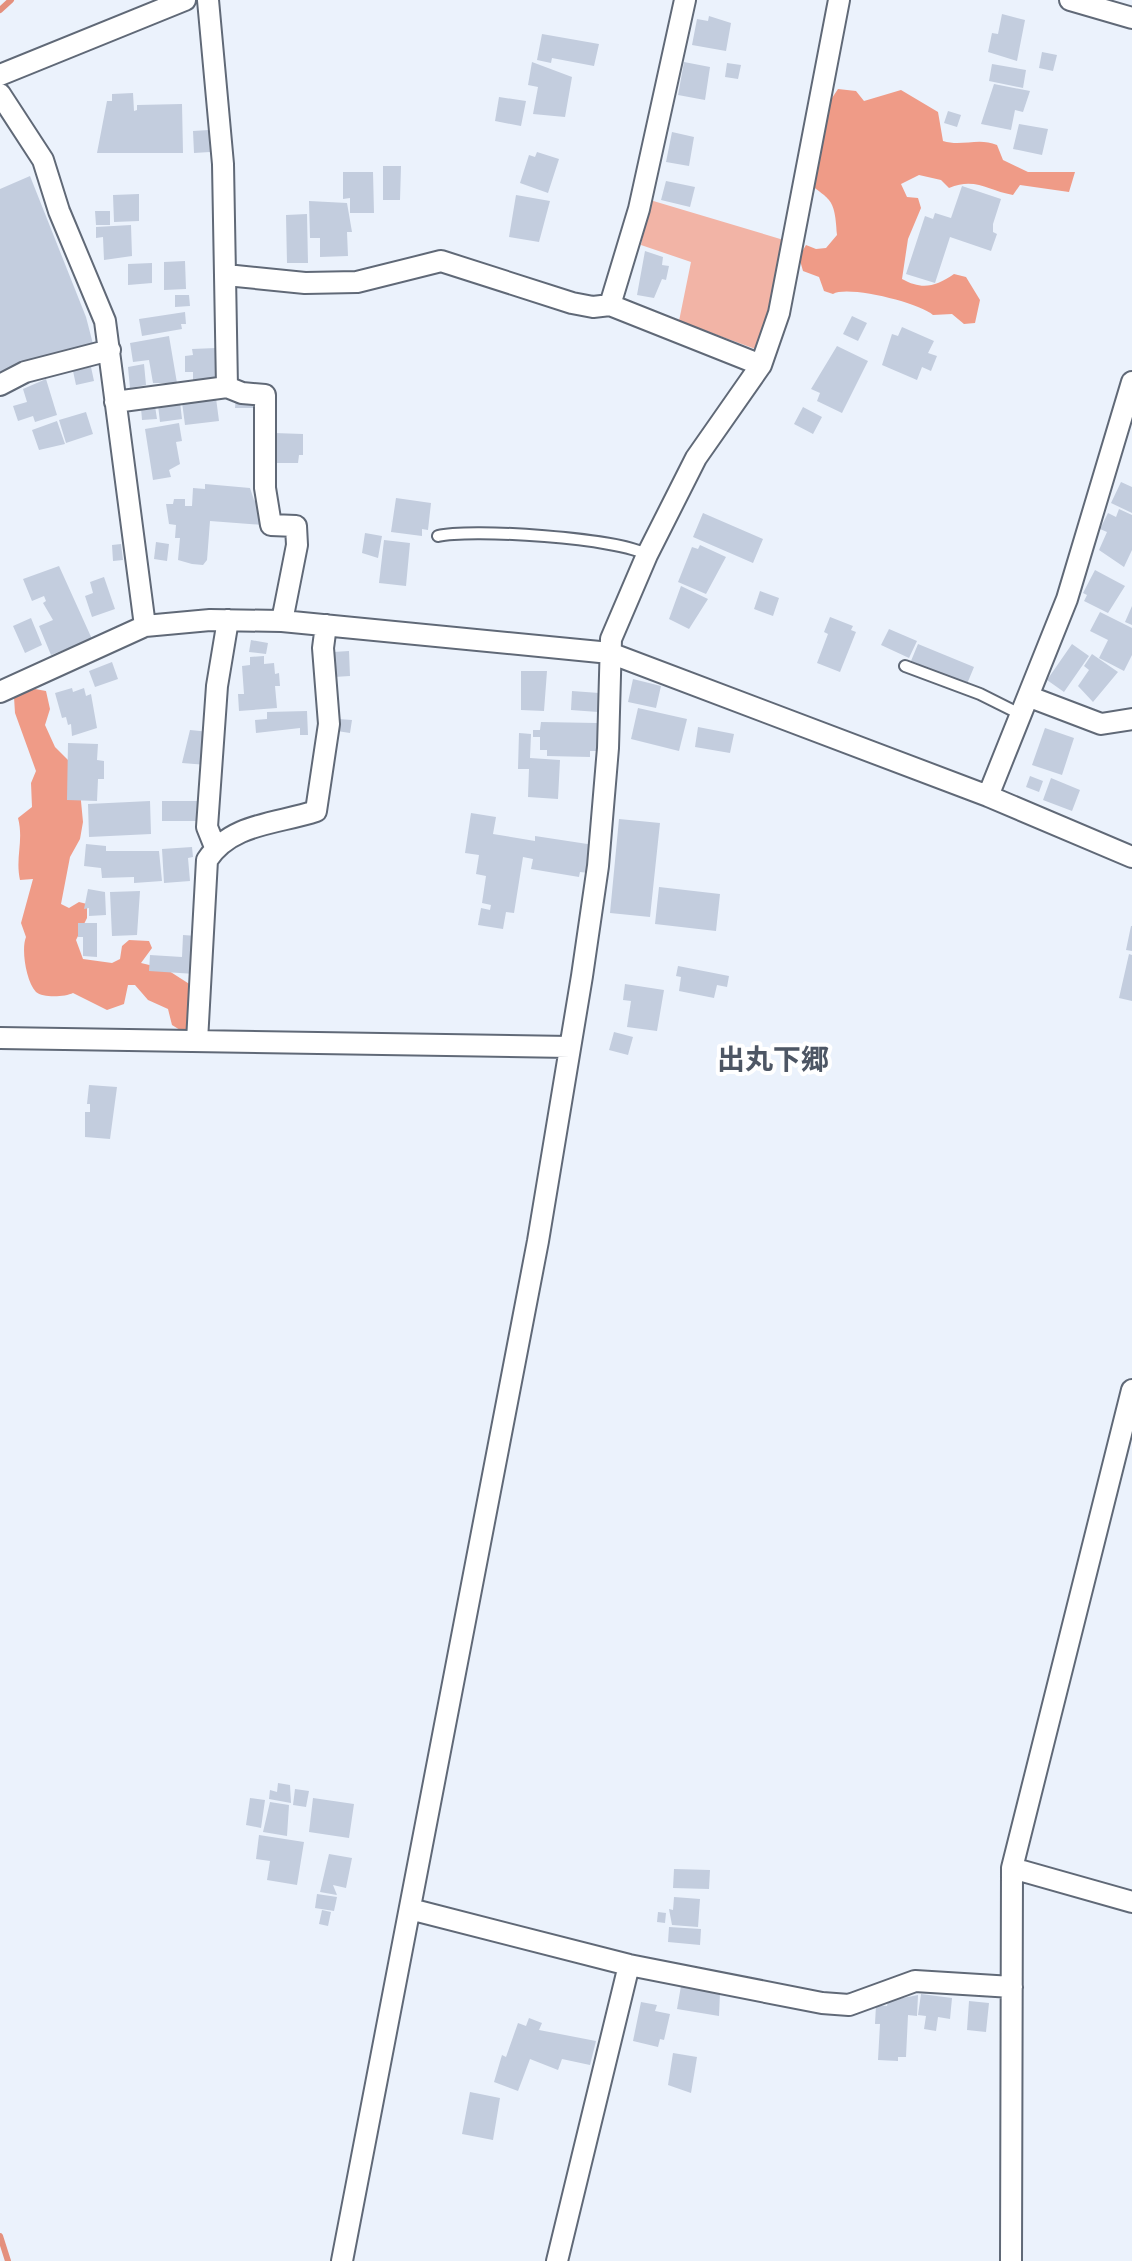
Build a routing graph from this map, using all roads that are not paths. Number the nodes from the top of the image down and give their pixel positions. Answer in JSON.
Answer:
{"nodes":[{"id":1,"x":185,"y":0,"type":"edge"},
{"id":2,"x":208,"y":0,"type":"edge"},
{"id":3,"x":685,"y":0,"type":"edge"},
{"id":4,"x":839,"y":0,"type":"edge"},
{"id":5,"x":1070,"y":0,"type":"edge"},
{"id":6,"x":1132,"y":18,"type":"edge"},
{"id":7,"x":0,"y":75,"type":"edge"},
{"id":8,"x":0,"y":94,"type":"edge"},
{"id":9,"x":226,"y":275,"type":"junction"},
{"id":10,"x":610,"y":305,"type":"junction"},
{"id":11,"x":110,"y":350,"type":"junction"},
{"id":12,"x":761,"y":365,"type":"junction"},
{"id":13,"x":1132,"y":382,"type":"edge"},
{"id":14,"x":0,"y":385,"type":"edge"},
{"id":15,"x":227,"y":387,"type":"junction"},
{"id":16,"x":115,"y":402,"type":"junction"},
{"id":17,"x":438,"y":536,"type":"dead end"},
{"id":18,"x":647,"y":555,"type":"junction"},
{"id":19,"x":228,"y":620,"type":"junction"},
{"id":20,"x":282,"y":621,"type":"junction"},
{"id":21,"x":326,"y":625,"type":"junction"},
{"id":22,"x":145,"y":626,"type":"junction"},
{"id":23,"x":610,"y":653,"type":"junction"},
{"id":24,"x":905,"y":666,"type":"dead end"},
{"id":25,"x":0,"y":692,"type":"edge"},
{"id":26,"x":1026,"y":706,"type":"junction"},
{"id":27,"x":1132,"y":719,"type":"edge"},
{"id":28,"x":988,"y":796,"type":"junction"},
{"id":29,"x":215,"y":847,"type":"junction"},
{"id":30,"x":1132,"y":857,"type":"edge"},
{"id":31,"x":0,"y":1038,"type":"edge"},
{"id":32,"x":197,"y":1041,"type":"junction"},
{"id":33,"x":570,"y":1047,"type":"junction"},
{"id":34,"x":1132,"y":1390,"type":"edge"},
{"id":35,"x":1012,"y":1868,"type":"junction"},
{"id":36,"x":1132,"y":1902,"type":"edge"},
{"id":37,"x":410,"y":1909,"type":"junction"},
{"id":38,"x":629,"y":1965,"type":"junction"},
{"id":39,"x":1012,"y":1987,"type":"junction"},
{"id":40,"x":342,"y":2261,"type":"edge"},
{"id":41,"x":557,"y":2261,"type":"edge"},
{"id":42,"x":1011,"y":2261,"type":"edge"}],
"edges":[{"from":1,"to":7,"type":"street"},
{"from":2,"to":9,"type":"street"},
{"from":3,"to":10,"type":"street"},
{"from":4,"to":12,"type":"street"},
{"from":5,"to":6,"type":"street"},
{"from":8,"to":11,"type":"street"},
{"from":9,"to":10,"type":"street"},
{"from":9,"to":15,"type":"street"},
{"from":10,"to":12,"type":"street"},
{"from":11,"to":14,"type":"street"},
{"from":11,"to":16,"type":"street"},
{"from":12,"to":18,"type":"street"},
{"from":13,"to":26,"type":"street"},
{"from":15,"to":16,"type":"street"},
{"from":15,"to":20,"type":"street"},
{"from":16,"to":22,"type":"street"},
{"from":17,"to":18,"type":"lane"},
{"from":18,"to":23,"type":"street"},
{"from":19,"to":20,"type":"street"},
{"from":19,"to":22,"type":"street"},
{"from":19,"to":29,"type":"street"},
{"from":20,"to":21,"type":"street"},
{"from":21,"to":23,"type":"street"},
{"from":21,"to":29,"type":"street"},
{"from":22,"to":25,"type":"street"},
{"from":23,"to":28,"type":"street"},
{"from":23,"to":33,"type":"street"},
{"from":24,"to":26,"type":"lane"},
{"from":26,"to":27,"type":"street"},
{"from":26,"to":28,"type":"street"},
{"from":28,"to":30,"type":"street"},
{"from":29,"to":32,"type":"street"},
{"from":31,"to":32,"type":"street"},
{"from":32,"to":33,"type":"street"},
{"from":33,"to":37,"type":"street"},
{"from":34,"to":35,"type":"street"},
{"from":35,"to":36,"type":"street"},
{"from":35,"to":39,"type":"street"},
{"from":37,"to":38,"type":"street"},
{"from":37,"to":40,"type":"street"},
{"from":38,"to":39,"type":"street"},
{"from":38,"to":41,"type":"street"},
{"from":39,"to":42,"type":"street"}]}
